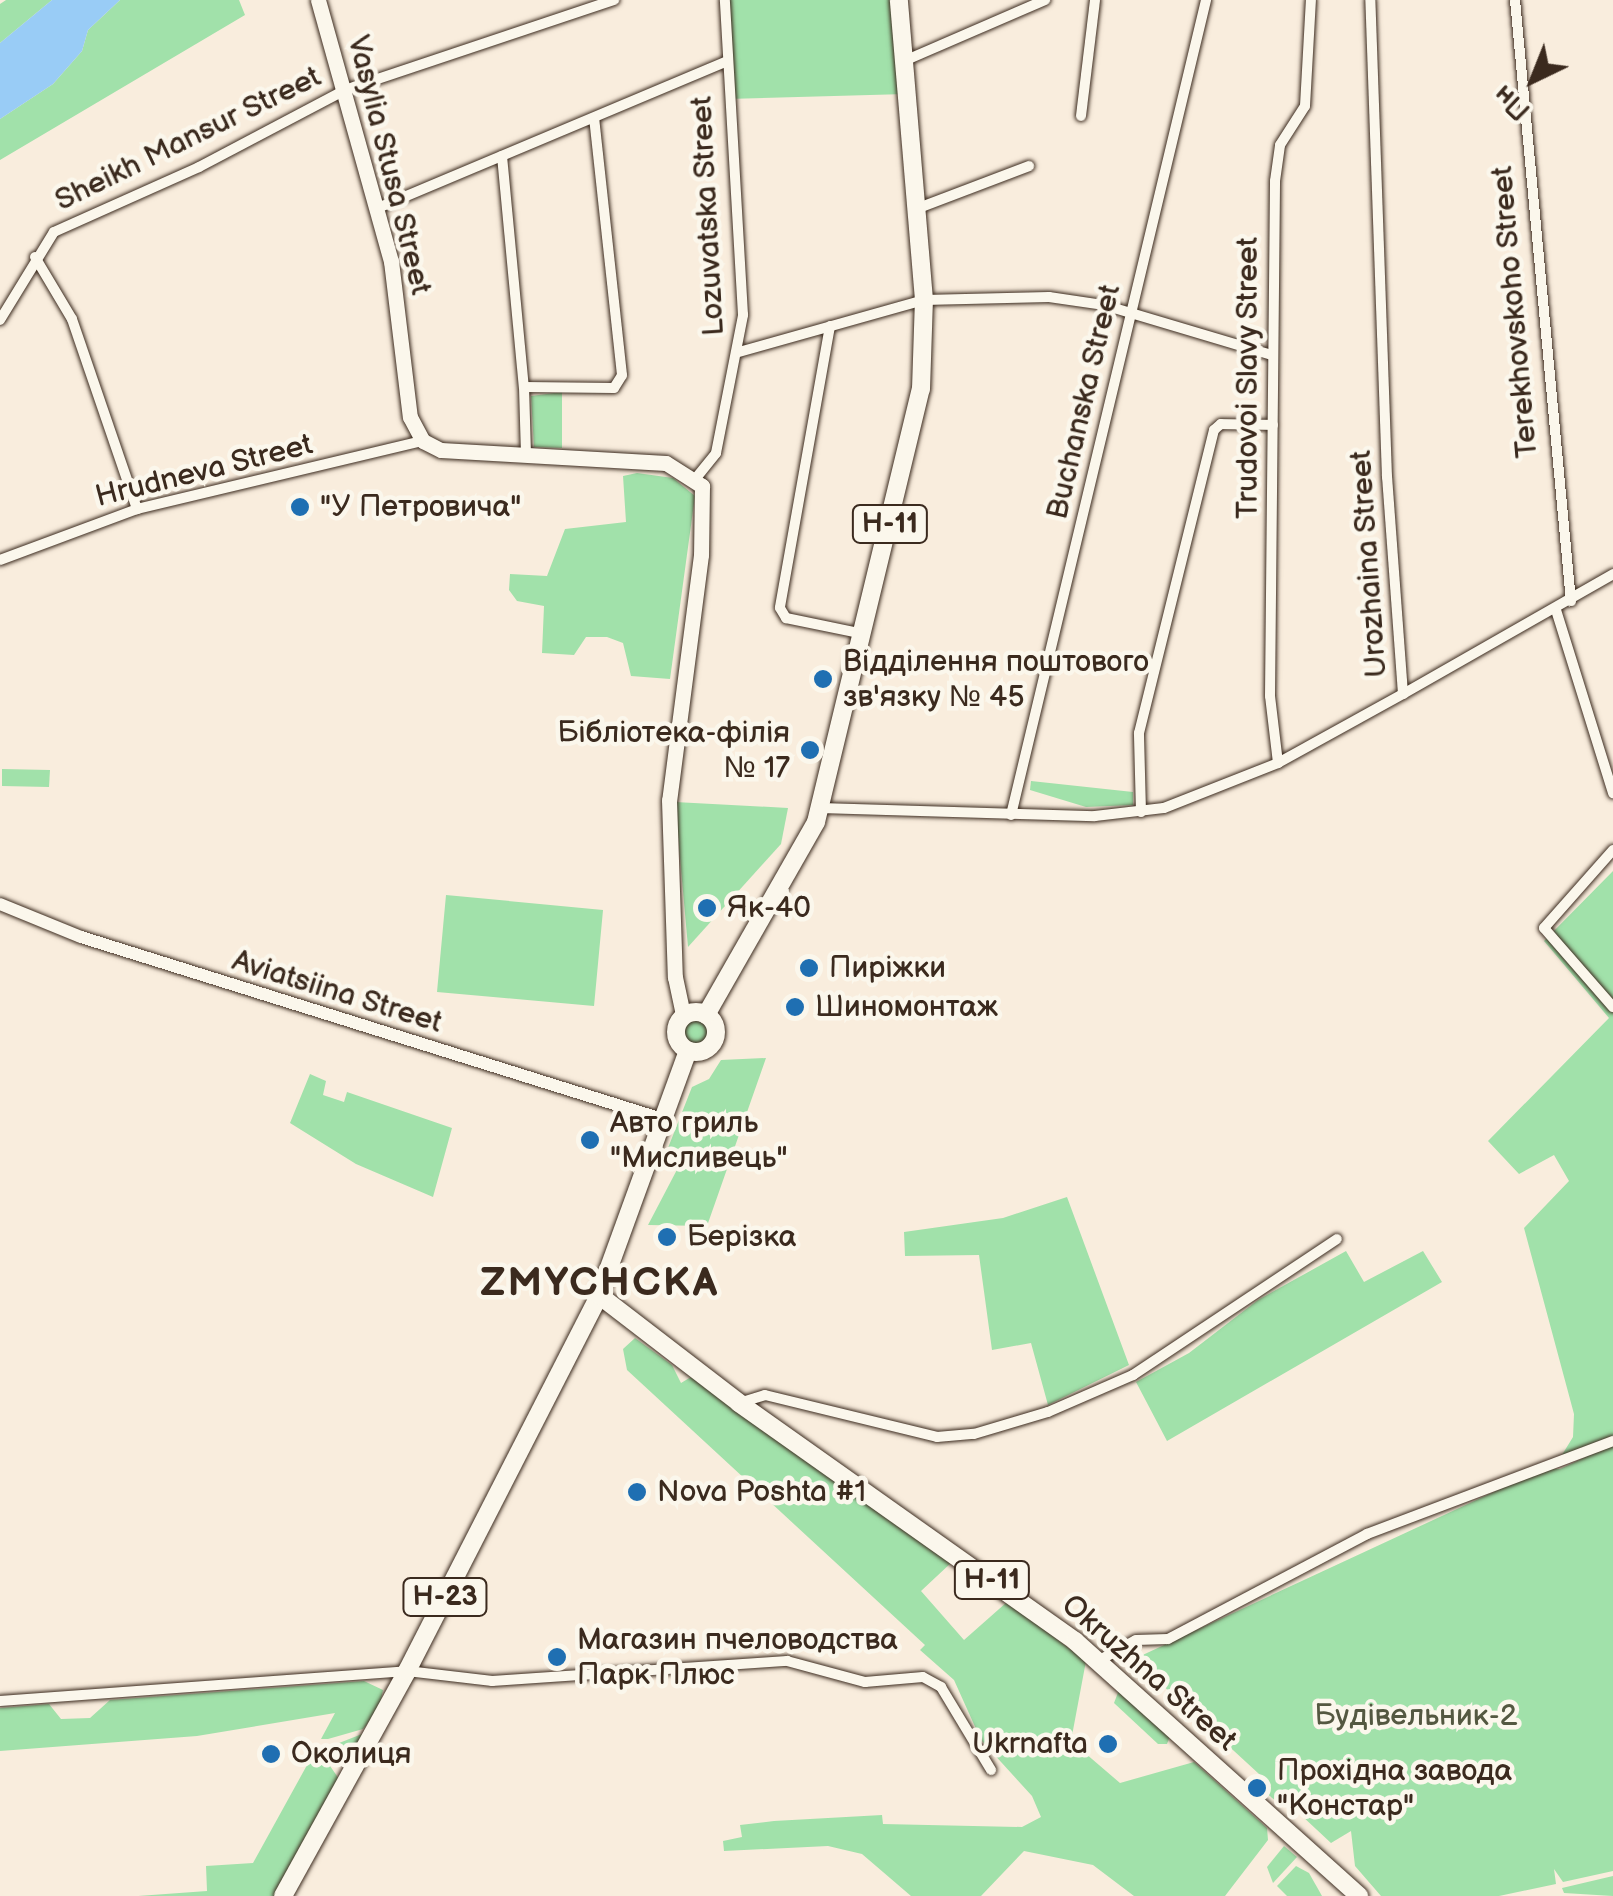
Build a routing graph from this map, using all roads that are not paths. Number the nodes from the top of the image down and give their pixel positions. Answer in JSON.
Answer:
{"nodes":[{"id":1,"x":318,"y":0,"type":"edge"},
{"id":2,"x":614,"y":0,"type":"edge"},
{"id":3,"x":725,"y":0,"type":"edge"},
{"id":4,"x":899,"y":0,"type":"edge"},
{"id":5,"x":1045,"y":0,"type":"edge"},
{"id":6,"x":1095,"y":0,"type":"edge"},
{"id":7,"x":1206,"y":0,"type":"edge"},
{"id":8,"x":1312,"y":0,"type":"edge"},
{"id":9,"x":1370,"y":0,"type":"edge"},
{"id":10,"x":1515,"y":0,"type":"edge"},
{"id":11,"x":904,"y":60,"type":"junction"},
{"id":12,"x":726,"y":62,"type":"junction"},
{"id":13,"x":346,"y":90,"type":"junction"},
{"id":14,"x":1081,"y":116,"type":"dead end"},
{"id":15,"x":594,"y":119,"type":"junction"},
{"id":16,"x":502,"y":156,"type":"junction"},
{"id":17,"x":1029,"y":166,"type":"dead end"},
{"id":18,"x":378,"y":208,"type":"junction"},
{"id":19,"x":916,"y":209,"type":"junction"},
{"id":20,"x":35,"y":256,"type":"junction"},
{"id":21,"x":924,"y":300,"type":"junction"},
{"id":22,"x":1130,"y":313,"type":"junction"},
{"id":23,"x":0,"y":320,"type":"edge"},
{"id":24,"x":830,"y":326,"type":"junction"},
{"id":25,"x":740,"y":352,"type":"junction"},
{"id":26,"x":1272,"y":355,"type":"junction"},
{"id":27,"x":524,"y":388,"type":"junction"},
{"id":28,"x":1273,"y":425,"type":"junction"},
{"id":29,"x":423,"y":441,"type":"junction"},
{"id":30,"x":526,"y":455,"type":"junction"},
{"id":31,"x":696,"y":478,"type":"junction"},
{"id":32,"x":137,"y":510,"type":"junction"},
{"id":33,"x":0,"y":560,"type":"edge"},
{"id":34,"x":1613,"y":574,"type":"edge"},
{"id":35,"x":1571,"y":601,"type":"junction"},
{"id":36,"x":1556,"y":610,"type":"junction"},
{"id":37,"x":864,"y":634,"type":"junction"},
{"id":38,"x":1403,"y":694,"type":"junction"},
{"id":39,"x":1278,"y":763,"type":"junction"},
{"id":40,"x":1613,"y":793,"type":"edge"},
{"id":41,"x":820,"y":808,"type":"junction"},
{"id":42,"x":1141,"y":812,"type":"junction"},
{"id":43,"x":1011,"y":815,"type":"junction"},
{"id":44,"x":1613,"y":850,"type":"edge"},
{"id":45,"x":0,"y":904,"type":"edge"},
{"id":46,"x":1613,"y":1006,"type":"edge"},
{"id":47,"x":683,"y":1015,"type":"junction"},
{"id":48,"x":706,"y":1015,"type":"junction"},
{"id":49,"x":688,"y":1051,"type":"junction"},
{"id":50,"x":662,"y":1118,"type":"junction"},
{"id":51,"x":1338,"y":1239,"type":"dead end"},
{"id":52,"x":599,"y":1295,"type":"junction"},
{"id":53,"x":739,"y":1403,"type":"junction"},
{"id":54,"x":1613,"y":1440,"type":"edge"},
{"id":55,"x":1098,"y":1661,"type":"junction"},
{"id":56,"x":407,"y":1671,"type":"junction"},
{"id":57,"x":0,"y":1700,"type":"edge"},
{"id":58,"x":992,"y":1770,"type":"dead end"},
{"id":59,"x":283,"y":1896,"type":"edge"},
{"id":60,"x":1359,"y":1896,"type":"edge"}],
"edges":[{"from":1,"to":13,"type":"main road","name":"Vasylia Stusa Street"},
{"from":2,"to":13,"type":"street","name":"Sheikh Mansur Street"},
{"from":3,"to":12,"type":"street","name":"Lozuvatska Street"},
{"from":4,"to":11,"type":"main road","number":"Н-11"},
{"from":5,"to":11,"type":"street"},
{"from":6,"to":14,"type":"street"},
{"from":7,"to":22,"type":"street","name":"Buchanska Street"},
{"from":8,"to":26,"type":"street","name":"Trudovoi Slavy Street"},
{"from":9,"to":38,"type":"street","name":"Urozhaina Street"},
{"from":10,"to":35,"type":"street","name":"Terekhovskoho Street"},
{"from":11,"to":19,"type":"main road","number":"Н-11"},
{"from":12,"to":15,"type":"street"},
{"from":12,"to":25,"type":"street","name":"Lozuvatska Street"},
{"from":13,"to":18,"type":"main road","name":"Vasylia Stusa Street"},
{"from":13,"to":20,"type":"street","name":"Sheikh Mansur Street"},
{"from":15,"to":16,"type":"street"},
{"from":15,"to":27,"type":"street"},
{"from":16,"to":18,"type":"street"},
{"from":16,"to":27,"type":"street"},
{"from":17,"to":19,"type":"street"},
{"from":18,"to":29,"type":"main road","name":"Vasylia Stusa Street"},
{"from":19,"to":21,"type":"main road","number":"Н-11"},
{"from":20,"to":23,"type":"street","name":"Sheikh Mansur Street"},
{"from":20,"to":32,"type":"street"},
{"from":21,"to":22,"type":"street"},
{"from":21,"to":24,"type":"street"},
{"from":21,"to":37,"type":"main road","number":"Н-11"},
{"from":22,"to":26,"type":"street"},
{"from":22,"to":43,"type":"street","name":"Buchanska Street"},
{"from":24,"to":25,"type":"street"},
{"from":24,"to":37,"type":"street"},
{"from":25,"to":31,"type":"street","name":"Lozuvatska Street"},
{"from":26,"to":28,"type":"street","name":"Trudovoi Slavy Street"},
{"from":27,"to":30,"type":"street"},
{"from":28,"to":39,"type":"street","name":"Trudovoi Slavy Street"},
{"from":28,"to":42,"type":"street"},
{"from":29,"to":30,"type":"main road"},
{"from":29,"to":32,"type":"street","name":"Hrudneva Street"},
{"from":30,"to":31,"type":"main road"},
{"from":31,"to":47,"type":"main road"},
{"from":32,"to":33,"type":"street","name":"Hrudneva Street"},
{"from":34,"to":35,"type":"street"},
{"from":35,"to":36,"type":"street"},
{"from":36,"to":38,"type":"street"},
{"from":36,"to":40,"type":"street"},
{"from":37,"to":41,"type":"main road","number":"Н-11"},
{"from":38,"to":39,"type":"street","name":"Urozhaina Street"},
{"from":39,"to":42,"type":"street","name":"Urozhaina Street"},
{"from":41,"to":43,"type":"street","name":"Urozhaina Street"},
{"from":41,"to":48,"type":"main road","number":"Н-11"},
{"from":42,"to":43,"type":"street","name":"Urozhaina Street"},
{"from":44,"to":46,"type":"street"},
{"from":45,"to":50,"type":"street","name":"Aviatsiina Street"},
{"from":47,"to":48,"type":"main road"},
{"from":47,"to":49,"type":"main road","number":"Н-11"},
{"from":48,"to":49,"type":"main road","number":"Н-11"},
{"from":49,"to":50,"type":"main road","number":"Н-11"},
{"from":50,"to":52,"type":"main road","number":"Н-11"},
{"from":51,"to":53,"type":"street"},
{"from":52,"to":53,"type":"main road","name":"Okruzhna Street","number":"Н-11"},
{"from":52,"to":56,"type":"main road","number":"Н-23"},
{"from":53,"to":55,"type":"main road","name":"Okruzhna Street","number":"Н-11"},
{"from":54,"to":55,"type":"street"},
{"from":55,"to":60,"type":"main road","name":"Okruzhna Street","number":"Н-11"},
{"from":56,"to":57,"type":"street"},
{"from":56,"to":58,"type":"street"},
{"from":56,"to":59,"type":"main road","number":"Н-23"}]}
